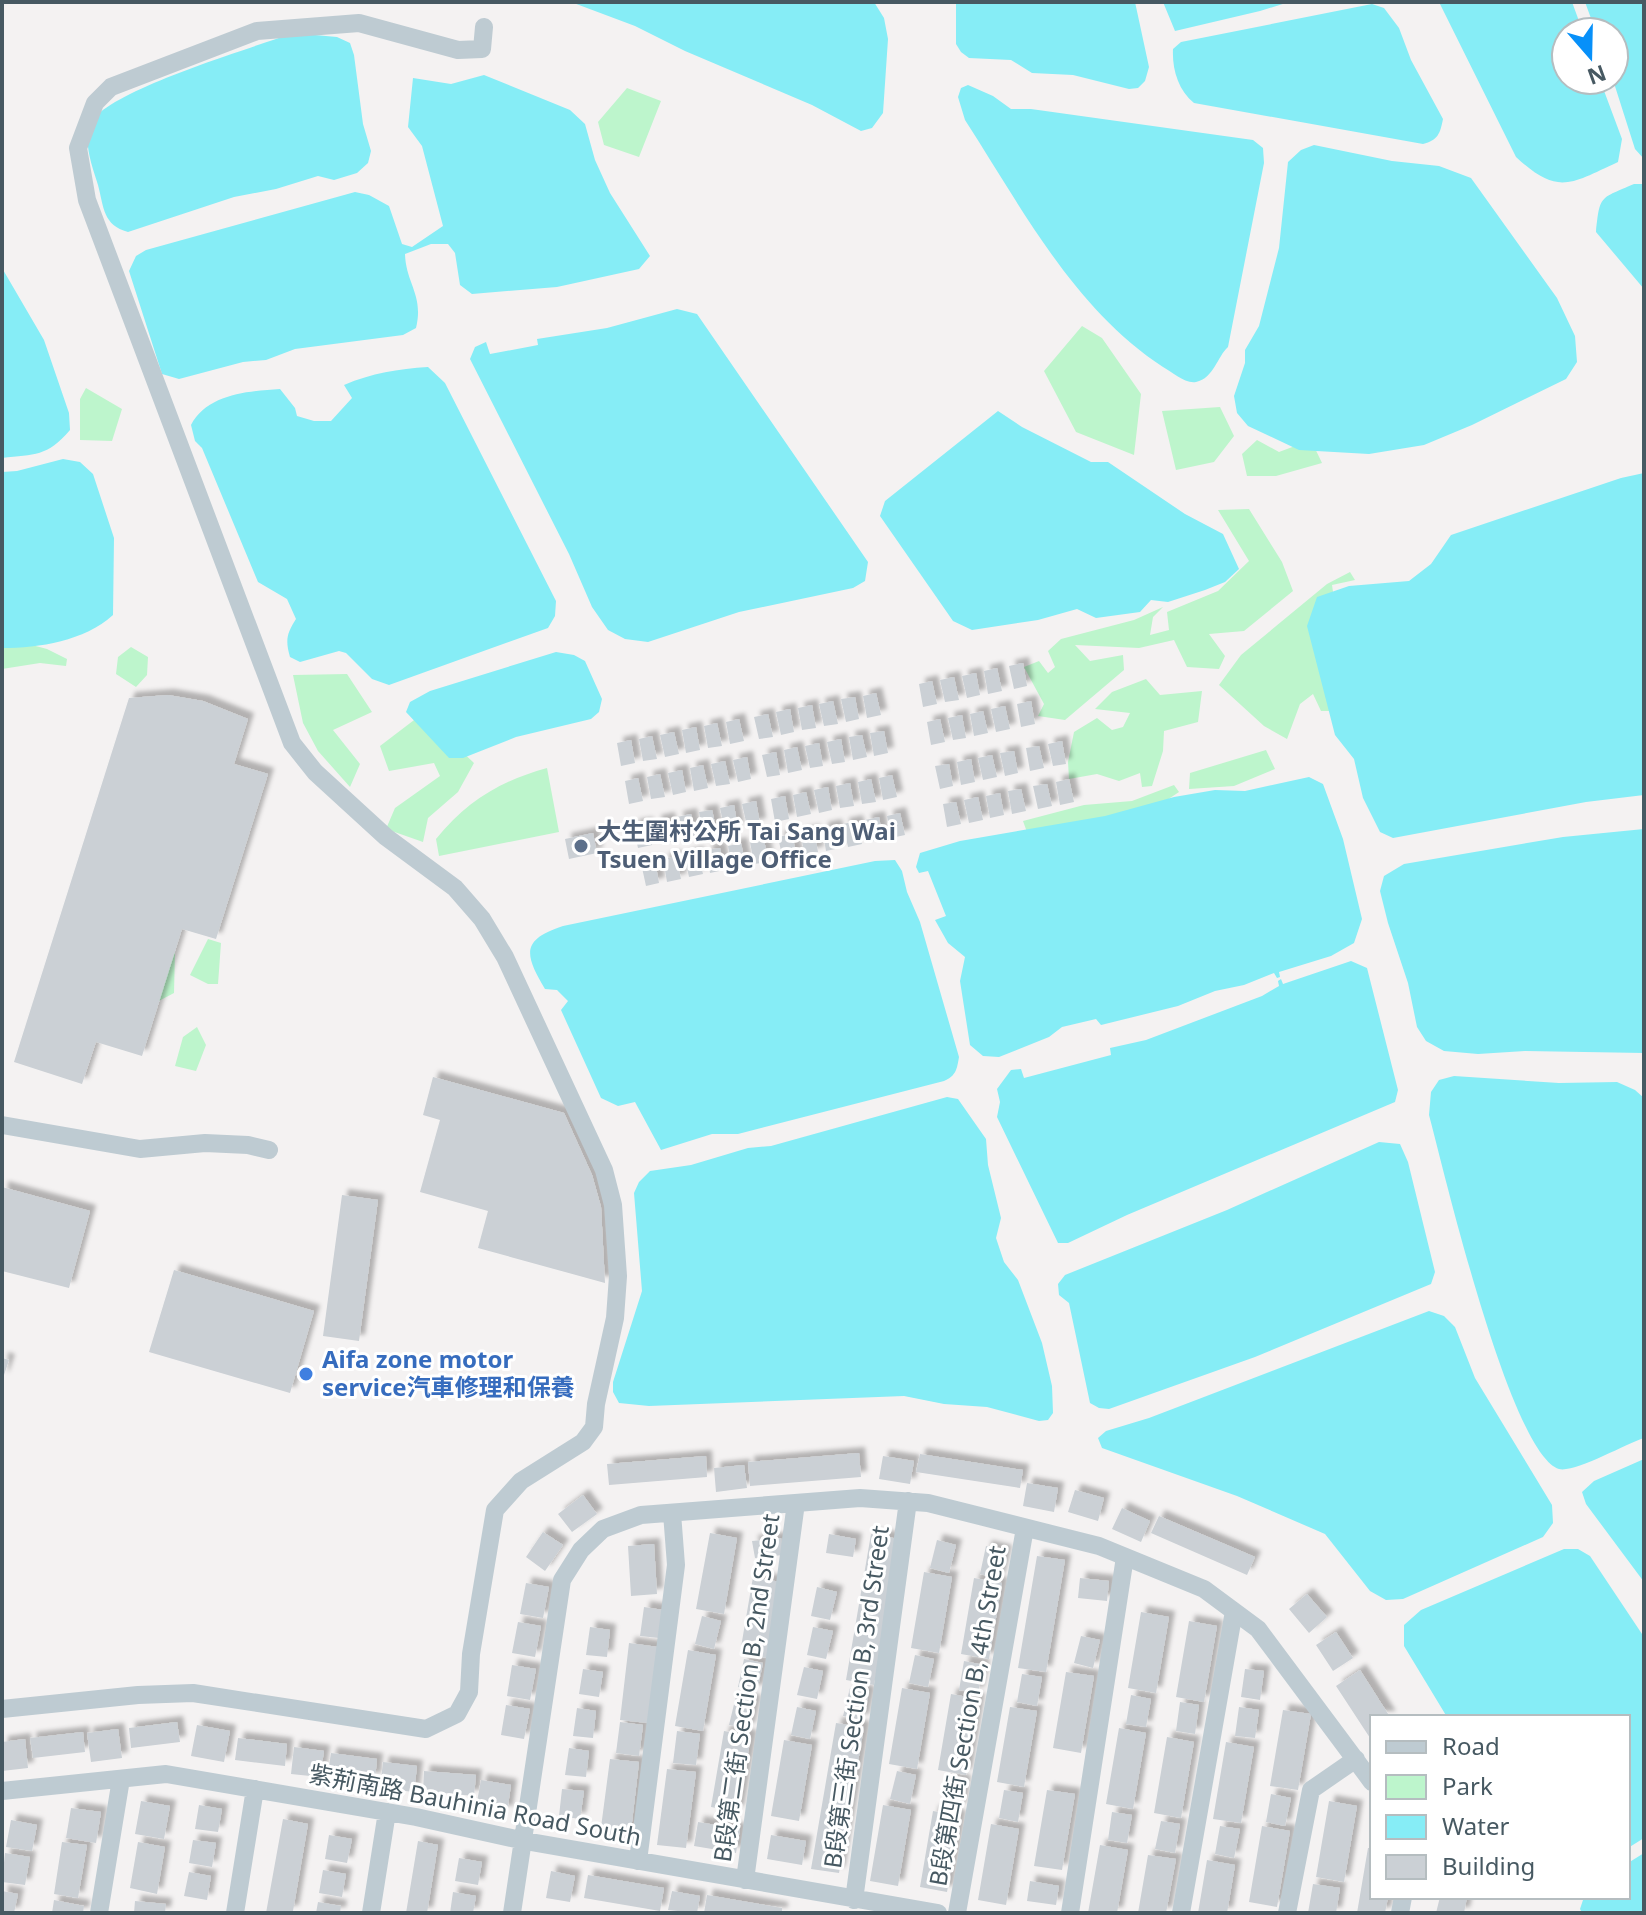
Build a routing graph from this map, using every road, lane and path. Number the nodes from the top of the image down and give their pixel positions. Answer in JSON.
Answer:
{"nodes":[{"id":1,"x":484,"y":27,"type":"dead end"},
{"id":2,"x":2,"y":1125,"type":"edge"},
{"id":3,"x":269,"y":1150,"type":"dead end"},
{"id":4,"x":908,"y":1501,"type":"junction"},
{"id":5,"x":796,"y":1503,"type":"junction"},
{"id":6,"x":672,"y":1513,"type":"junction"},
{"id":7,"x":1025,"y":1528,"type":"junction"},
{"id":8,"x":1125,"y":1557,"type":"junction"},
{"id":9,"x":1234,"y":1611,"type":"junction"},
{"id":10,"x":2,"y":1709,"type":"edge"},
{"id":11,"x":1356,"y":1759,"type":"junction"},
{"id":12,"x":121,"y":1779,"type":"junction"},
{"id":13,"x":1370,"y":1779,"type":"edge"},
{"id":14,"x":255,"y":1789,"type":"junction"},
{"id":15,"x":2,"y":1791,"type":"edge"},
{"id":16,"x":387,"y":1812,"type":"junction"},
{"id":17,"x":525,"y":1841,"type":"junction"},
{"id":18,"x":638,"y":1861,"type":"junction"},
{"id":19,"x":745,"y":1880,"type":"junction"},
{"id":20,"x":854,"y":1900,"type":"junction"},
{"id":21,"x":99,"y":1913,"type":"edge"},
{"id":22,"x":235,"y":1913,"type":"edge"},
{"id":23,"x":371,"y":1913,"type":"edge"},
{"id":24,"x":512,"y":1913,"type":"edge"},
{"id":25,"x":938,"y":1913,"type":"edge"},
{"id":26,"x":957,"y":1913,"type":"edge"},
{"id":27,"x":1070,"y":1913,"type":"edge"},
{"id":28,"x":1181,"y":1913,"type":"edge"},
{"id":29,"x":1287,"y":1913,"type":"edge"}],
"edges":[{"from":1,"to":10,"type":"street"},
{"from":2,"to":3,"type":"street"},
{"from":4,"to":5,"type":"street"},
{"from":4,"to":7,"type":"street"},
{"from":4,"to":20,"type":"street","name":"B段第三街 Section B, 3rd Street"},
{"from":5,"to":6,"type":"street"},
{"from":5,"to":19,"type":"street","name":"B段第二街 Section B, 2nd Street"},
{"from":6,"to":17,"type":"street"},
{"from":6,"to":18,"type":"street"},
{"from":7,"to":8,"type":"street"},
{"from":7,"to":26,"type":"street","name":"B段第四街 Section B, 4th Street"},
{"from":8,"to":9,"type":"street"},
{"from":8,"to":27,"type":"street"},
{"from":9,"to":11,"type":"street"},
{"from":9,"to":28,"type":"street"},
{"from":11,"to":13,"type":"street"},
{"from":11,"to":29,"type":"street"},
{"from":12,"to":14,"type":"street","name":"紫荊南路 Bauhinia Road South"},
{"from":12,"to":15,"type":"street","name":"紫荊南路 Bauhinia Road South"},
{"from":12,"to":21,"type":"street"},
{"from":14,"to":16,"type":"street","name":"紫荊南路 Bauhinia Road South"},
{"from":14,"to":22,"type":"street"},
{"from":16,"to":17,"type":"street","name":"紫荊南路 Bauhinia Road South"},
{"from":16,"to":23,"type":"street"},
{"from":17,"to":18,"type":"street","name":"紫荊南路 Bauhinia Road South"},
{"from":17,"to":24,"type":"street"},
{"from":18,"to":19,"type":"street","name":"紫荊南路 Bauhinia Road South"},
{"from":19,"to":20,"type":"street","name":"紫荊南路 Bauhinia Road South"},
{"from":20,"to":25,"type":"street","name":"紫荊南路 Bauhinia Road South"}]}
